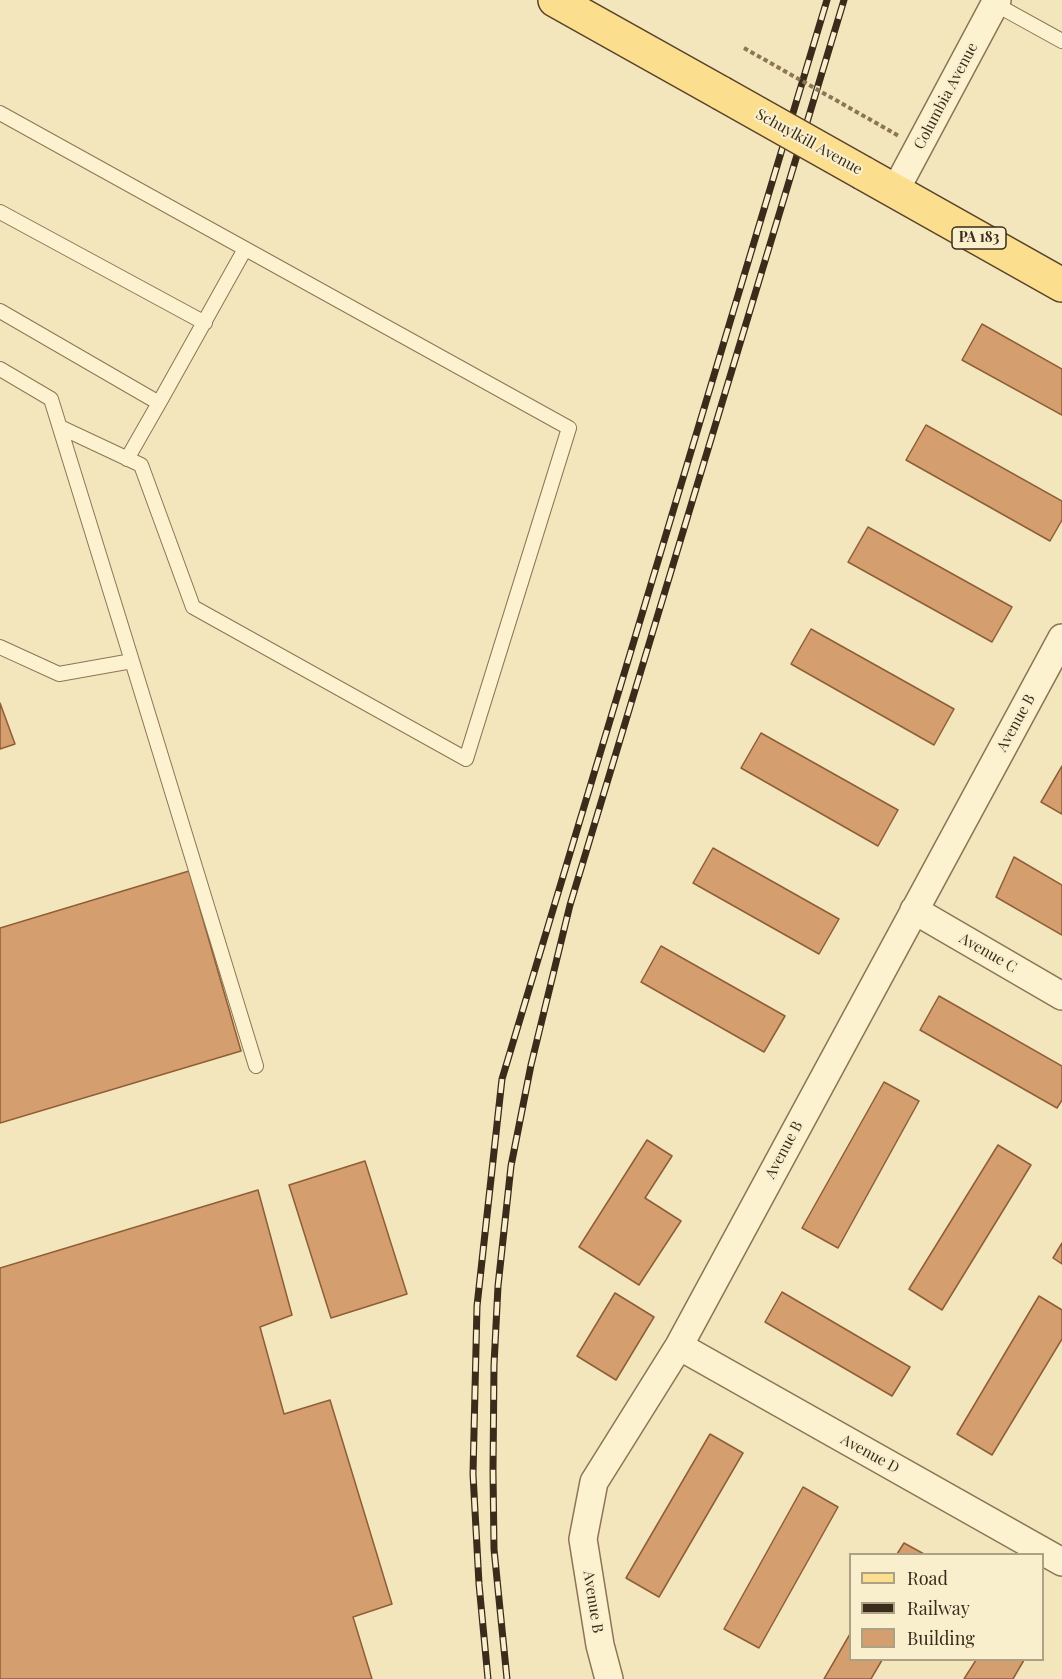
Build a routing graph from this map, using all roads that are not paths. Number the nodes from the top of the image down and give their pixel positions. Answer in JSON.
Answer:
{"nodes":[{"id":1,"x":555,"y":0,"type":"edge"},
{"id":2,"x":996,"y":2,"type":"edge"},
{"id":3,"x":1062,"y":41,"type":"edge"},
{"id":4,"x":0,"y":113,"type":"edge"},
{"id":5,"x":895,"y":191,"type":"junction"},
{"id":6,"x":0,"y":212,"type":"edge"},
{"id":7,"x":245,"y":249,"type":"junction"},
{"id":8,"x":1062,"y":285,"type":"edge"},
{"id":9,"x":0,"y":312,"type":"edge"},
{"id":10,"x":205,"y":323,"type":"junction"},
{"id":11,"x":0,"y":369,"type":"edge"},
{"id":12,"x":159,"y":403,"type":"junction"},
{"id":13,"x":60,"y":427,"type":"junction"},
{"id":14,"x":127,"y":459,"type":"junction"},
{"id":15,"x":1062,"y":638,"type":"edge"},
{"id":16,"x":0,"y":647,"type":"edge"},
{"id":17,"x":132,"y":661,"type":"junction"},
{"id":18,"x":914,"y":910,"type":"junction"},
{"id":19,"x":1062,"y":996,"type":"edge"},
{"id":20,"x":256,"y":1066,"type":"dead end"},
{"id":21,"x":679,"y":1346,"type":"junction"},
{"id":22,"x":1062,"y":1562,"type":"edge"},
{"id":23,"x":609,"y":1679,"type":"edge"}],
"edges":[{"from":1,"to":5,"type":"main road","name":"Schuylkill Avenue","number":"PA 183","bridge":true},
{"from":2,"to":3,"type":"lane"},
{"from":2,"to":5,"type":"street","name":"Columbia Avenue"},
{"from":4,"to":7,"type":"lane"},
{"from":5,"to":8,"type":"main road","name":"Schuylkill Avenue","number":"PA 183"},
{"from":6,"to":10,"type":"lane"},
{"from":7,"to":10,"type":"lane"},
{"from":7,"to":14,"type":"lane"},
{"from":9,"to":12,"type":"lane"},
{"from":10,"to":12,"type":"lane"},
{"from":11,"to":13,"type":"lane"},
{"from":12,"to":14,"type":"lane"},
{"from":13,"to":14,"type":"lane"},
{"from":13,"to":17,"type":"lane"},
{"from":15,"to":18,"type":"street","name":"Avenue B"},
{"from":16,"to":17,"type":"lane"},
{"from":17,"to":20,"type":"lane"},
{"from":18,"to":19,"type":"street","name":"Avenue C"},
{"from":18,"to":21,"type":"street","name":"Avenue B"},
{"from":21,"to":22,"type":"street","name":"Avenue D"},
{"from":21,"to":23,"type":"street","name":"Avenue B"}]}
